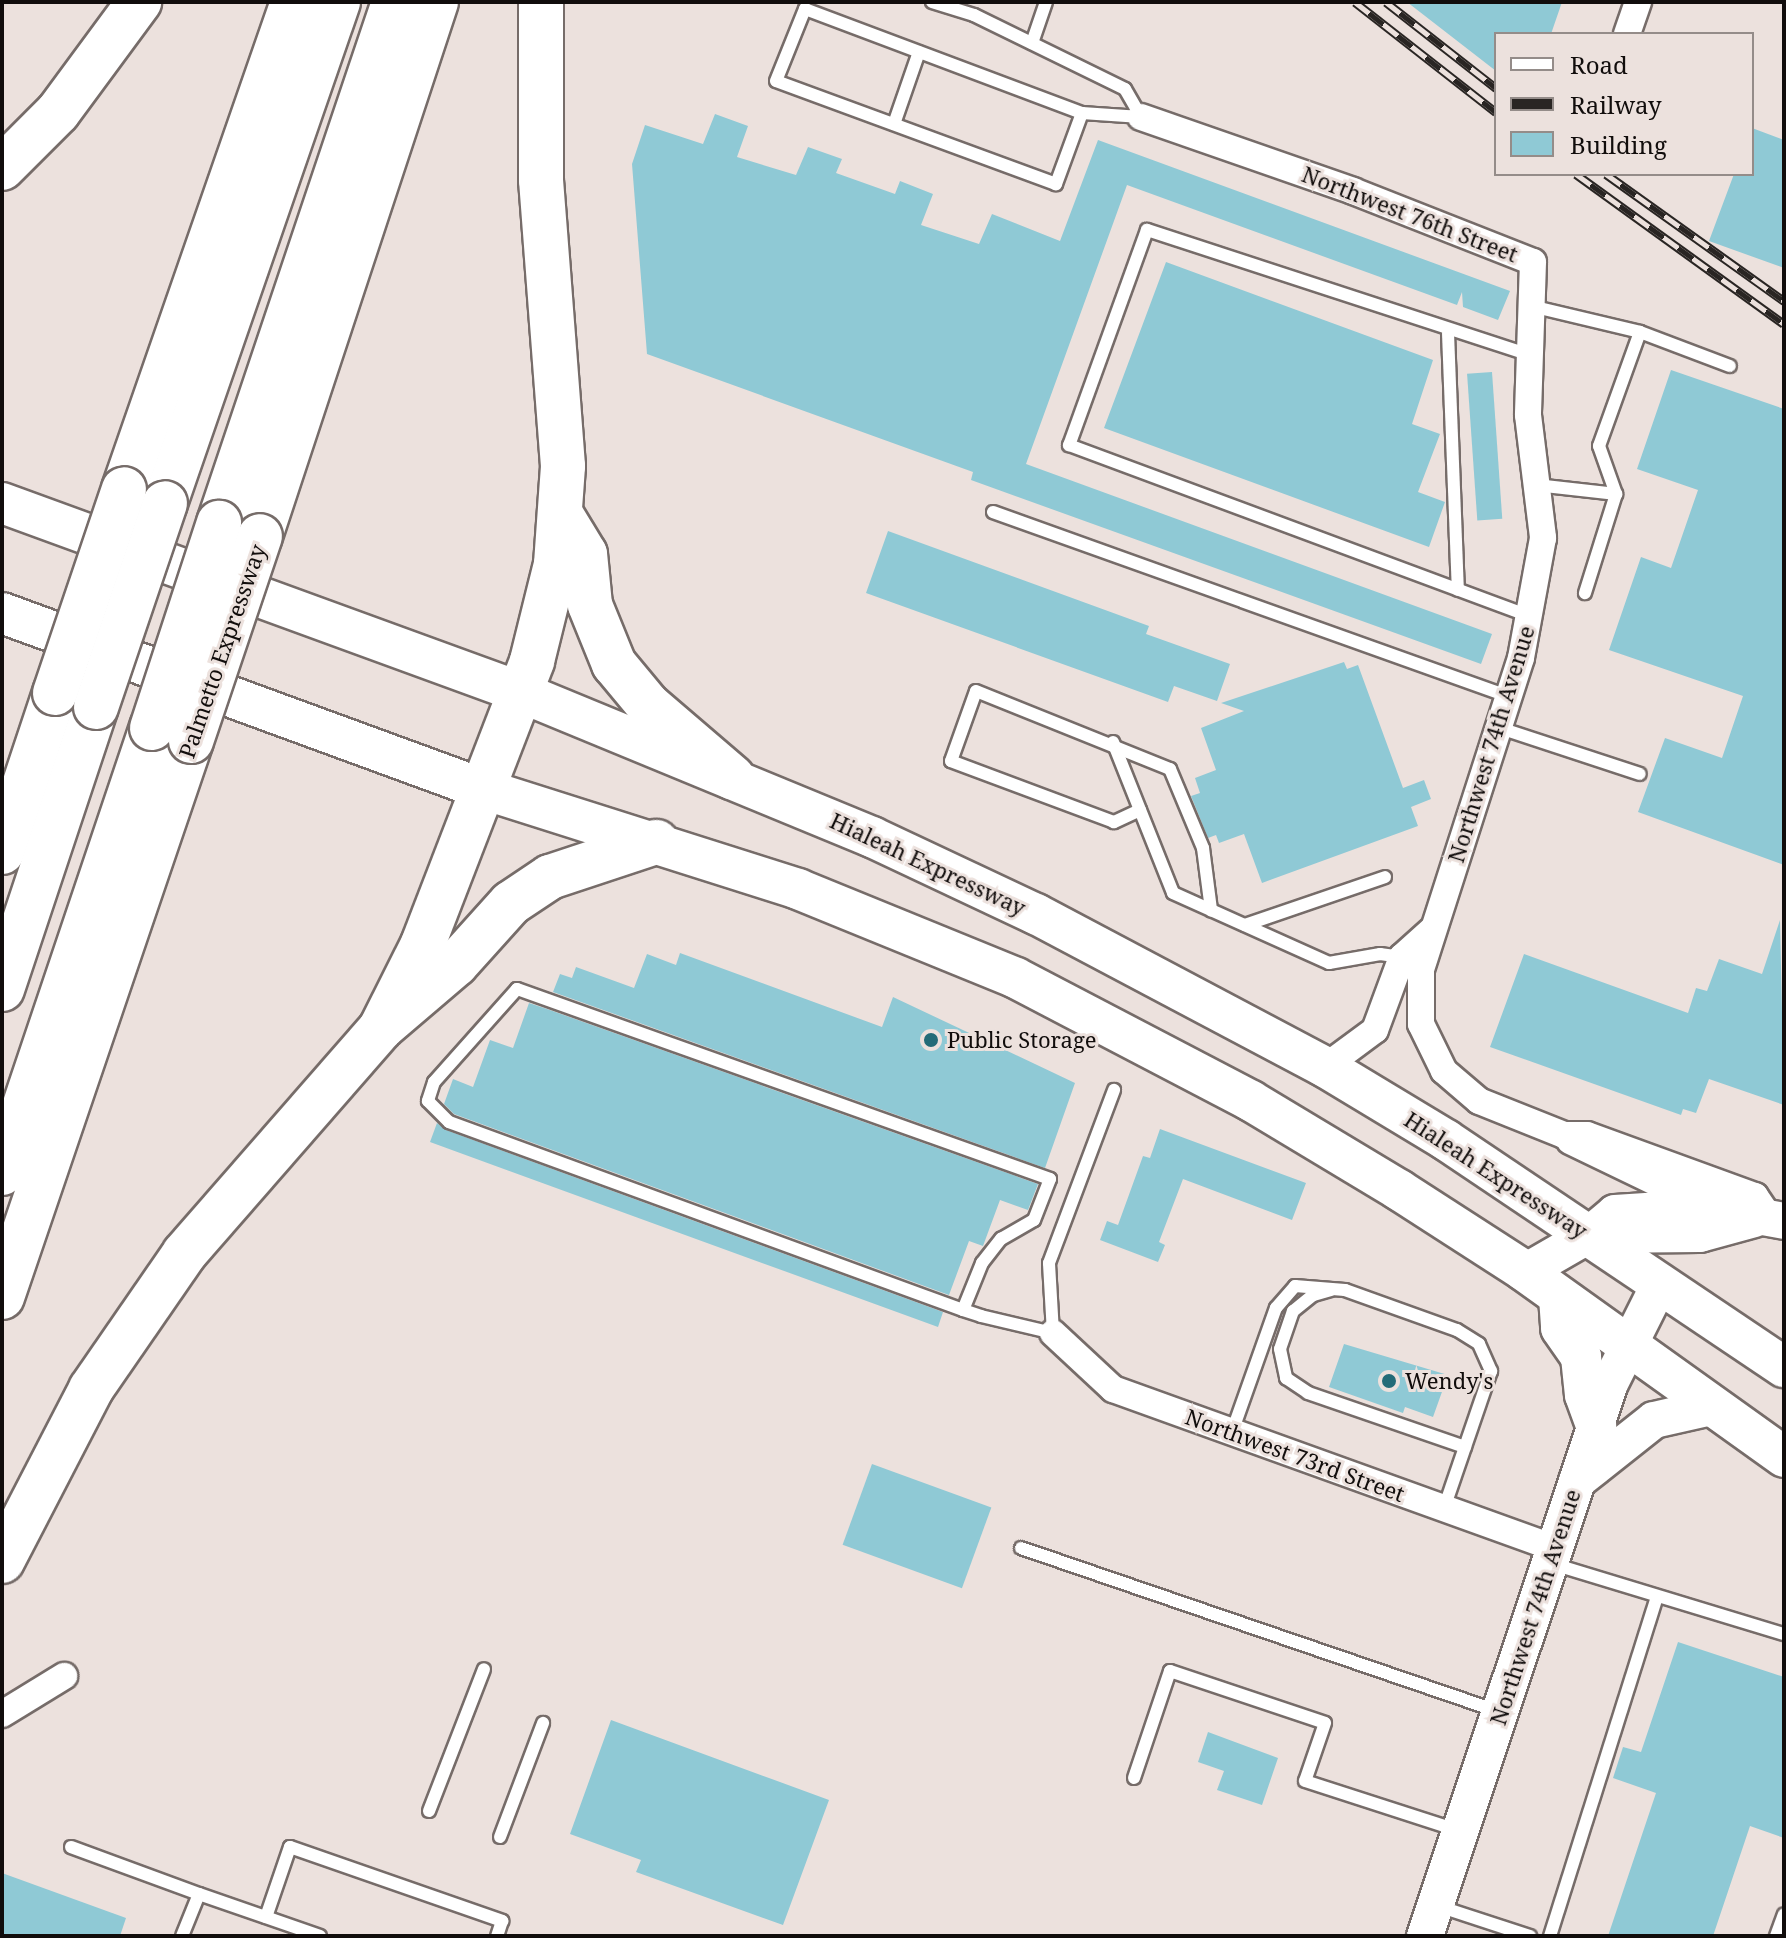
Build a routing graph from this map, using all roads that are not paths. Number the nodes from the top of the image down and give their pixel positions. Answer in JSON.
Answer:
{"nodes":[{"id":1,"x":139,"y":2,"type":"edge"},
{"id":2,"x":293,"y":2,"type":"edge"},
{"id":3,"x":338,"y":2,"type":"edge"},
{"id":4,"x":394,"y":2,"type":"edge"},
{"id":5,"x":436,"y":2,"type":"edge"},
{"id":6,"x":541,"y":2,"type":"edge"},
{"id":7,"x":932,"y":2,"type":"edge"},
{"id":8,"x":1046,"y":2,"type":"edge"},
{"id":9,"x":1638,"y":2,"type":"edge"},
{"id":10,"x":1628,"y":32,"type":"edge"},
{"id":11,"x":1032,"y":43,"type":"junction"},
{"id":12,"x":919,"y":52,"type":"junction"},
{"id":13,"x":1082,"y":113,"type":"junction"},
{"id":14,"x":1141,"y":117,"type":"junction"},
{"id":15,"x":894,"y":124,"type":"junction"},
{"id":16,"x":2,"y":168,"type":"edge"},
{"id":17,"x":1531,"y":306,"type":"junction"},
{"id":18,"x":1640,"y":332,"type":"junction"},
{"id":19,"x":1448,"y":333,"type":"junction"},
{"id":20,"x":1530,"y":355,"type":"junction"},
{"id":21,"x":1730,"y":366,"type":"dead end"},
{"id":22,"x":1528,"y":415,"type":"joint"},
{"id":23,"x":1536,"y":485,"type":"junction"},
{"id":24,"x":1616,"y":494,"type":"junction"},
{"id":25,"x":2,"y":503,"type":"edge"},
{"id":26,"x":993,"y":512,"type":"dead end"},
{"id":27,"x":562,"y":516,"type":"junction"},
{"id":28,"x":1458,"y":590,"type":"junction"},
{"id":29,"x":1585,"y":593,"type":"dead end"},
{"id":30,"x":2,"y":613,"type":"edge"},
{"id":31,"x":1531,"y":616,"type":"junction"},
{"id":32,"x":520,"y":692,"type":"junction"},
{"id":33,"x":1510,"y":697,"type":"junction"},
{"id":34,"x":1500,"y":728,"type":"junction"},
{"id":35,"x":172,"y":735,"type":"junction"},
{"id":36,"x":1113,"y":742,"type":"junction"},
{"id":37,"x":1640,"y":774,"type":"dead end"},
{"id":38,"x":732,"y":777,"type":"junction"},
{"id":39,"x":480,"y":788,"type":"junction"},
{"id":40,"x":1140,"y":810,"type":"junction"},
{"id":41,"x":656,"y":842,"type":"junction"},
{"id":42,"x":2,"y":852,"type":"edge"},
{"id":43,"x":1385,"y":877,"type":"dead end"},
{"id":44,"x":1211,"y":910,"type":"junction"},
{"id":45,"x":1245,"y":925,"type":"junction"},
{"id":46,"x":1433,"y":929,"type":"junction"},
{"id":47,"x":1402,"y":957,"type":"junction"},
{"id":48,"x":2,"y":989,"type":"edge"},
{"id":49,"x":381,"y":1028,"type":"junction"},
{"id":50,"x":1325,"y":1067,"type":"junction"},
{"id":51,"x":1114,"y":1090,"type":"dead end"},
{"id":52,"x":1564,"y":1135,"type":"junction"},
{"id":53,"x":2,"y":1173,"type":"edge"},
{"id":54,"x":1708,"y":1207,"type":"junction"},
{"id":55,"x":1765,"y":1220,"type":"edge"},
{"id":56,"x":1589,"y":1235,"type":"junction"},
{"id":57,"x":1525,"y":1272,"type":"junction"},
{"id":58,"x":1660,"y":1283,"type":"junction"},
{"id":59,"x":1334,"y":1289,"type":"junction"},
{"id":60,"x":2,"y":1297,"type":"edge"},
{"id":61,"x":1559,"y":1297,"type":"junction"},
{"id":62,"x":963,"y":1310,"type":"junction"},
{"id":63,"x":1053,"y":1333,"type":"junction"},
{"id":64,"x":1626,"y":1347,"type":"junction"},
{"id":65,"x":1784,"y":1367,"type":"edge"},
{"id":66,"x":1711,"y":1407,"type":"junction"},
{"id":67,"x":1596,"y":1426,"type":"junction"},
{"id":68,"x":1232,"y":1432,"type":"junction"},
{"id":69,"x":1465,"y":1447,"type":"junction"},
{"id":70,"x":1784,"y":1457,"type":"edge"},
{"id":71,"x":1577,"y":1481,"type":"junction"},
{"id":72,"x":1444,"y":1508,"type":"junction"},
{"id":73,"x":1021,"y":1548,"type":"dead end"},
{"id":74,"x":1552,"y":1556,"type":"junction"},
{"id":75,"x":2,"y":1561,"type":"edge"},
{"id":76,"x":1657,"y":1597,"type":"junction"},
{"id":77,"x":1784,"y":1634,"type":"edge"},
{"id":78,"x":484,"y":1669,"type":"dead end"},
{"id":79,"x":64,"y":1676,"type":"dead end"},
{"id":80,"x":1500,"y":1712,"type":"junction"},
{"id":81,"x":2,"y":1714,"type":"edge"},
{"id":82,"x":543,"y":1723,"type":"dead end"},
{"id":83,"x":1134,"y":1778,"type":"dead end"},
{"id":84,"x":429,"y":1811,"type":"dead end"},
{"id":85,"x":1460,"y":1831,"type":"junction"},
{"id":86,"x":500,"y":1837,"type":"dead end"},
{"id":87,"x":71,"y":1847,"type":"dead end"},
{"id":88,"x":199,"y":1894,"type":"junction"},
{"id":89,"x":1784,"y":1914,"type":"edge"},
{"id":90,"x":266,"y":1917,"type":"junction"},
{"id":91,"x":1430,"y":1920,"type":"edge"},
{"id":92,"x":182,"y":1936,"type":"edge"},
{"id":93,"x":320,"y":1936,"type":"edge"},
{"id":94,"x":497,"y":1936,"type":"edge"},
{"id":95,"x":1530,"y":1936,"type":"edge"},
{"id":96,"x":1550,"y":1936,"type":"edge"},
{"id":97,"x":1776,"y":1936,"type":"edge"}],
"edges":[{"from":1,"to":16,"type":"highway"},
{"from":2,"to":42,"type":"highway","bridge":true},
{"from":3,"to":48,"type":"highway","bridge":true},
{"from":4,"to":35,"type":"highway","bridge":true},
{"from":5,"to":35,"type":"highway","name":"Palmetto Expressway","bridge":true},
{"from":6,"to":27,"type":"highway"},
{"from":7,"to":11,"type":"lane"},
{"from":8,"to":11,"type":"lane"},
{"from":9,"to":10,"type":"street"},
{"from":11,"to":14,"type":"lane"},
{"from":12,"to":13,"type":"lane"},
{"from":12,"to":15,"type":"lane"},
{"from":12,"to":15,"type":"lane"},
{"from":13,"to":14,"type":"lane"},
{"from":13,"to":15,"type":"lane"},
{"from":14,"to":17,"type":"street","name":"Northwest 76th Street"},
{"from":17,"to":18,"type":"lane"},
{"from":17,"to":20,"type":"street","name":"Northwest 76th Street"},
{"from":18,"to":21,"type":"lane"},
{"from":18,"to":24,"type":"lane"},
{"from":19,"to":20,"type":"lane"},
{"from":19,"to":28,"type":"lane"},
{"from":19,"to":28,"type":"lane"},
{"from":20,"to":22,"type":"street","name":"Northwest 76th Street"},
{"from":22,"to":23,"type":"street","name":"Northwest 74th Avenue"},
{"from":23,"to":24,"type":"lane"},
{"from":23,"to":31,"type":"street","name":"Northwest 74th Avenue"},
{"from":24,"to":29,"type":"lane"},
{"from":25,"to":32,"type":"main road","name":"Hialeah Expressway"},
{"from":26,"to":33,"type":"lane"},
{"from":27,"to":32,"type":"highway"},
{"from":27,"to":38,"type":"highway"},
{"from":28,"to":31,"type":"lane"},
{"from":30,"to":39,"type":"main road"},
{"from":31,"to":33,"type":"street","name":"Northwest 74th Avenue"},
{"from":32,"to":38,"type":"main road","name":"Hialeah Expressway"},
{"from":32,"to":39,"type":"highway"},
{"from":33,"to":34,"type":"street","name":"Northwest 74th Avenue"},
{"from":34,"to":37,"type":"lane"},
{"from":34,"to":46,"type":"street","name":"Northwest 74th Avenue"},
{"from":35,"to":53,"type":"highway"},
{"from":35,"to":60,"type":"highway","name":"Palmetto Expressway"},
{"from":36,"to":40,"type":"lane"},
{"from":36,"to":40,"type":"lane"},
{"from":36,"to":44,"type":"lane"},
{"from":38,"to":50,"type":"main road","name":"Hialeah Expressway"},
{"from":39,"to":41,"type":"main road"},
{"from":39,"to":49,"type":"highway"},
{"from":40,"to":44,"type":"lane"},
{"from":41,"to":49,"type":"highway"},
{"from":41,"to":57,"type":"main road"},
{"from":43,"to":45,"type":"lane"},
{"from":44,"to":45,"type":"lane"},
{"from":45,"to":47,"type":"lane"},
{"from":46,"to":47,"type":"street","name":"Northwest 74th Avenue"},
{"from":46,"to":52,"type":"street","name":"Northwest 74th Avenue"},
{"from":47,"to":50,"type":"street","name":"Northwest 74th Avenue"},
{"from":49,"to":75,"type":"highway"},
{"from":50,"to":56,"type":"main road","name":"Hialeah Expressway"},
{"from":51,"to":63,"type":"lane"},
{"from":52,"to":54,"type":"street"},
{"from":52,"to":55,"type":"street"},
{"from":54,"to":55,"type":"street"},
{"from":54,"to":56,"type":"street"},
{"from":55,"to":56,"type":"street"},
{"from":56,"to":57,"type":"street"},
{"from":56,"to":58,"type":"main road","name":"Hialeah Expressway"},
{"from":57,"to":61,"type":"main road"},
{"from":58,"to":64,"type":"street","name":"Northwest 74th Avenue"},
{"from":58,"to":65,"type":"main road","name":"Hialeah Expressway"},
{"from":59,"to":68,"type":"lane"},
{"from":59,"to":69,"type":"lane"},
{"from":59,"to":69,"type":"lane"},
{"from":61,"to":64,"type":"main road"},
{"from":61,"to":67,"type":"main road"},
{"from":62,"to":62,"type":"lane"},
{"from":62,"to":63,"type":"lane"},
{"from":63,"to":68,"type":"street","name":"Northwest 73rd Street"},
{"from":64,"to":66,"type":"main road"},
{"from":64,"to":67,"type":"street","name":"Northwest 74th Avenue"},
{"from":66,"to":70,"type":"main road"},
{"from":66,"to":71,"type":"street"},
{"from":67,"to":71,"type":"street","name":"Northwest 74th Avenue"},
{"from":68,"to":72,"type":"street","name":"Northwest 73rd Street"},
{"from":69,"to":72,"type":"lane"},
{"from":71,"to":74,"type":"street","name":"Northwest 74th Avenue"},
{"from":72,"to":74,"type":"street","name":"Northwest 73rd Street"},
{"from":73,"to":80,"type":"lane"},
{"from":74,"to":76,"type":"lane"},
{"from":74,"to":80,"type":"street","name":"Northwest 74th Avenue"},
{"from":76,"to":77,"type":"lane"},
{"from":76,"to":96,"type":"lane"},
{"from":78,"to":84,"type":"lane"},
{"from":79,"to":81,"type":"street"},
{"from":80,"to":85,"type":"street","name":"Northwest 74th Avenue"},
{"from":82,"to":86,"type":"lane"},
{"from":83,"to":85,"type":"lane"},
{"from":85,"to":91,"type":"street","name":"Northwest 74th Avenue"},
{"from":87,"to":88,"type":"lane"},
{"from":88,"to":90,"type":"lane"},
{"from":88,"to":92,"type":"lane"},
{"from":89,"to":97,"type":"lane"},
{"from":90,"to":93,"type":"lane"},
{"from":90,"to":94,"type":"lane"},
{"from":91,"to":95,"type":"lane"}]}
